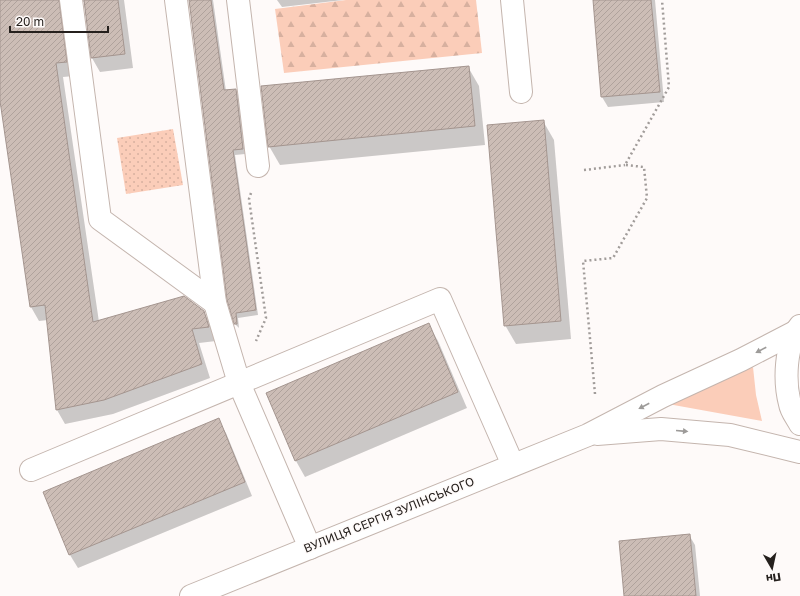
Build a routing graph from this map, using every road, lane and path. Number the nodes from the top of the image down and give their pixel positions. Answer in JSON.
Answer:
{"nodes":[{"id":1,"x":71,"y":0,"type":"edge"},
{"id":2,"x":176,"y":0,"type":"edge"},
{"id":3,"x":238,"y":0,"type":"edge"},
{"id":4,"x":512,"y":0,"type":"edge"},
{"id":5,"x":662,"y":0,"type":"edge"},
{"id":6,"x":520,"y":92,"type":"dead end"},
{"id":7,"x":625,"y":165,"type":"junction"},
{"id":8,"x":258,"y":166,"type":"joint"},
{"id":9,"x":584,"y":170,"type":"dead end"},
{"id":10,"x":215,"y":304,"type":"junction"},
{"id":11,"x":798,"y":329,"type":"edge"},
{"id":12,"x":239,"y":383,"type":"junction"},
{"id":13,"x":595,"y":394,"type":"dead end"},
{"id":14,"x":800,"y":424,"type":"edge"},
{"id":15,"x":588,"y":435,"type":"junction"},
{"id":16,"x":800,"y":452,"type":"edge"},
{"id":17,"x":513,"y":465,"type":"junction"},
{"id":18,"x":31,"y":470,"type":"dead end"},
{"id":19,"x":310,"y":548,"type":"junction"},
{"id":20,"x":191,"y":596,"type":"edge"}],
"edges":[{"from":1,"to":10,"type":"street"},
{"from":2,"to":10,"type":"street"},
{"from":3,"to":8,"type":"street"},
{"from":4,"to":6,"type":"street"},
{"from":5,"to":7,"type":"path"},
{"from":7,"to":9,"type":"path"},
{"from":7,"to":13,"type":"path"},
{"from":8,"to":12,"type":"path"},
{"from":10,"to":12,"type":"street"},
{"from":11,"to":14,"type":"street"},
{"from":11,"to":15,"type":"street","one_way":true},
{"from":12,"to":17,"type":"street"},
{"from":12,"to":18,"type":"street"},
{"from":12,"to":19,"type":"street"},
{"from":15,"to":16,"type":"street","one_way":true},
{"from":15,"to":17,"type":"street","name":"ВУЛИЦЯ СЕРГІЯ ЗУЛІНСЬКОГО"},
{"from":17,"to":19,"type":"street","name":"ВУЛИЦЯ СЕРГІЯ ЗУЛІНСЬКОГО"},
{"from":19,"to":20,"type":"street","name":"ВУЛИЦЯ СЕРГІЯ ЗУЛІНСЬКОГО"}]}
